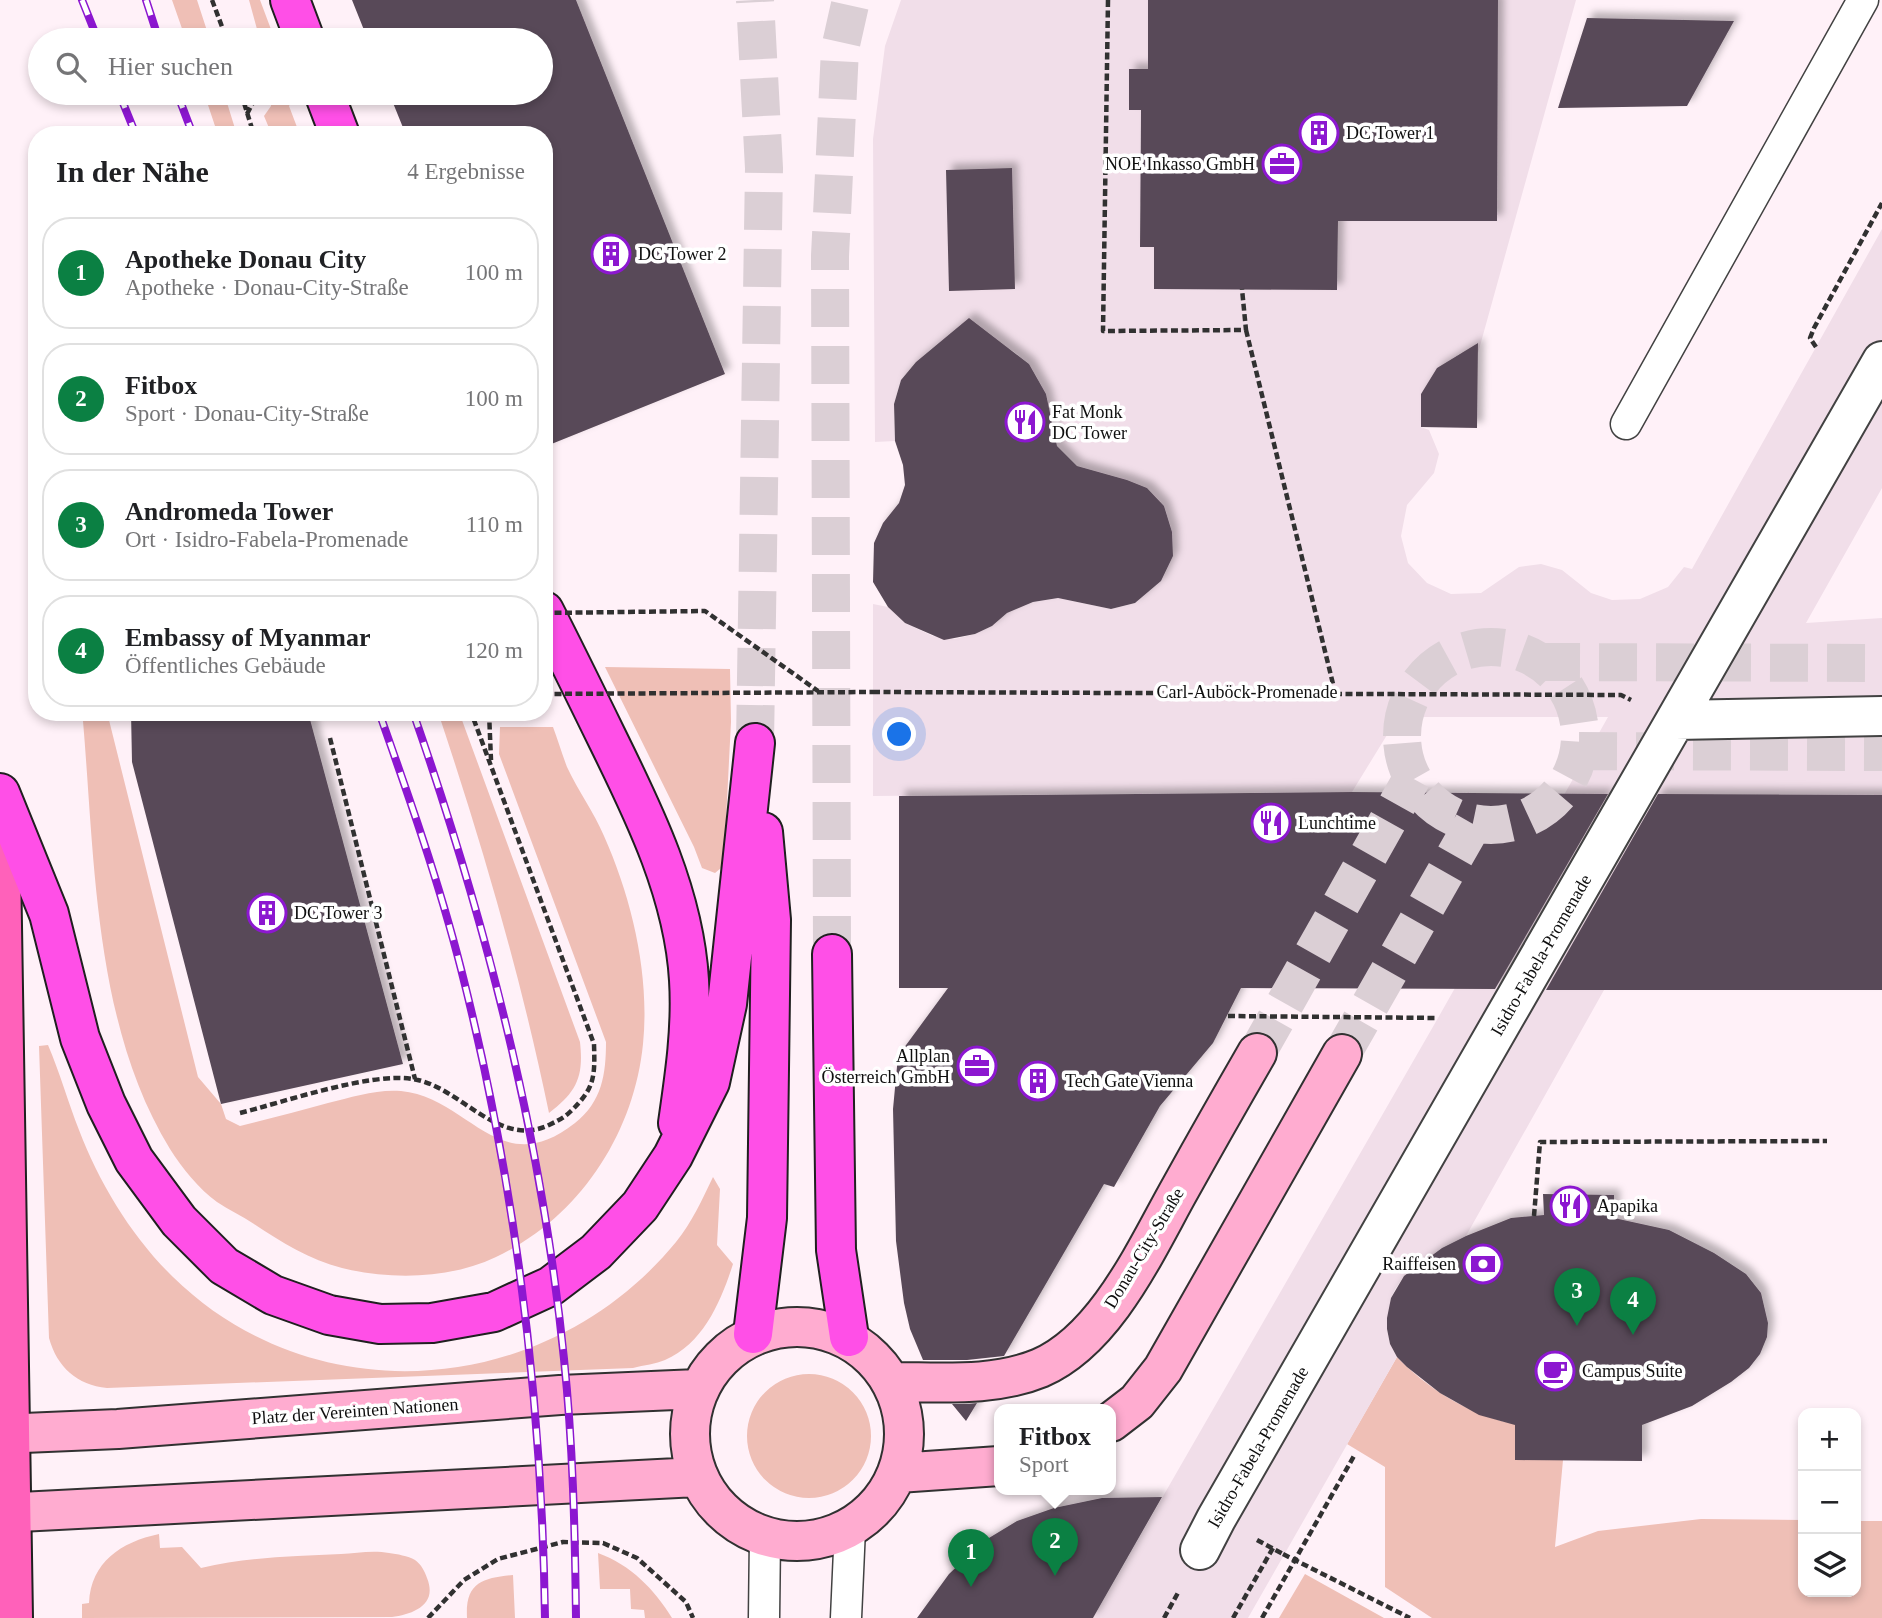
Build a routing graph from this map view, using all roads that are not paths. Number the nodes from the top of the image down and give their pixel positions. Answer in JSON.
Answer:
{"nodes":[{"id":1,"x":290,"y":0,"type":"edge"},
{"id":2,"x":1863,"y":0,"type":"edge"},
{"id":3,"x":300,"y":28,"type":"edge"},
{"id":4,"x":329,"y":105,"type":"edge"},
{"id":5,"x":337,"y":126,"type":"edge"},
{"id":6,"x":1882,"y":360,"type":"edge"},
{"id":7,"x":1626,"y":424,"type":"dead end"},
{"id":8,"x":553,"y":630,"type":"edge"},
{"id":9,"x":1882,"y":716,"type":"edge"},
{"id":10,"x":1676,"y":720,"type":"junction"},
{"id":11,"x":0,"y":793,"type":"edge"},
{"id":12,"x":0,"y":800,"type":"edge"},
{"id":13,"x":832,"y":954,"type":"tunnel mouth"},
{"id":14,"x":1256,"y":1053,"type":"tunnel mouth"},
{"id":15,"x":1342,"y":1054,"type":"tunnel mouth"},
{"id":16,"x":673,"y":1156,"type":"junction"},
{"id":17,"x":753,"y":1334,"type":"junction"},
{"id":18,"x":849,"y":1337,"type":"junction"},
{"id":19,"x":893,"y":1382,"type":"junction"},
{"id":20,"x":698,"y":1389,"type":"junction"},
{"id":21,"x":1116,"y":1418,"type":"edge"},
{"id":22,"x":6,"y":1434,"type":"edge"},
{"id":23,"x":994,"y":1466,"type":"edge"},
{"id":24,"x":898,"y":1473,"type":"junction"},
{"id":25,"x":697,"y":1477,"type":"junction"},
{"id":26,"x":6,"y":1512,"type":"edge"},
{"id":27,"x":850,"y":1528,"type":"junction"},
{"id":28,"x":765,"y":1537,"type":"junction"},
{"id":29,"x":1200,"y":1550,"type":"dead end"},
{"id":30,"x":13,"y":1618,"type":"edge"},
{"id":31,"x":764,"y":1618,"type":"edge"},
{"id":32,"x":846,"y":1618,"type":"edge"}],
"edges":[{"from":1,"to":3,"type":"highway"},
{"from":2,"to":7,"type":"lane"},
{"from":4,"to":5,"type":"highway"},
{"from":6,"to":10,"type":"street","name":"Isidro-Fabela-Promenade"},
{"from":8,"to":16,"type":"highway"},
{"from":9,"to":10,"type":"street"},
{"from":10,"to":29,"type":"street","name":"Isidro-Fabela-Promenade"},
{"from":11,"to":16,"type":"highway"},
{"from":12,"to":22,"type":"main road"},
{"from":13,"to":18,"type":"highway"},
{"from":14,"to":19,"type":"main road","name":"Donau-City-Straße"},
{"from":15,"to":21,"type":"main road"},
{"from":16,"to":17,"type":"highway"},
{"from":17,"to":18,"type":"main road"},
{"from":17,"to":20,"type":"main road"},
{"from":18,"to":19,"type":"main road"},
{"from":19,"to":24,"type":"main road"},
{"from":20,"to":22,"type":"main road","name":"Platz der Vereinten Nationen"},
{"from":20,"to":25,"type":"main road"},
{"from":22,"to":26,"type":"main road"},
{"from":23,"to":24,"type":"main road"},
{"from":24,"to":27,"type":"main road"},
{"from":25,"to":26,"type":"main road"},
{"from":25,"to":28,"type":"main road"},
{"from":26,"to":30,"type":"main road"},
{"from":27,"to":28,"type":"main road"},
{"from":27,"to":32,"type":"lane"},
{"from":28,"to":31,"type":"lane"}]}
